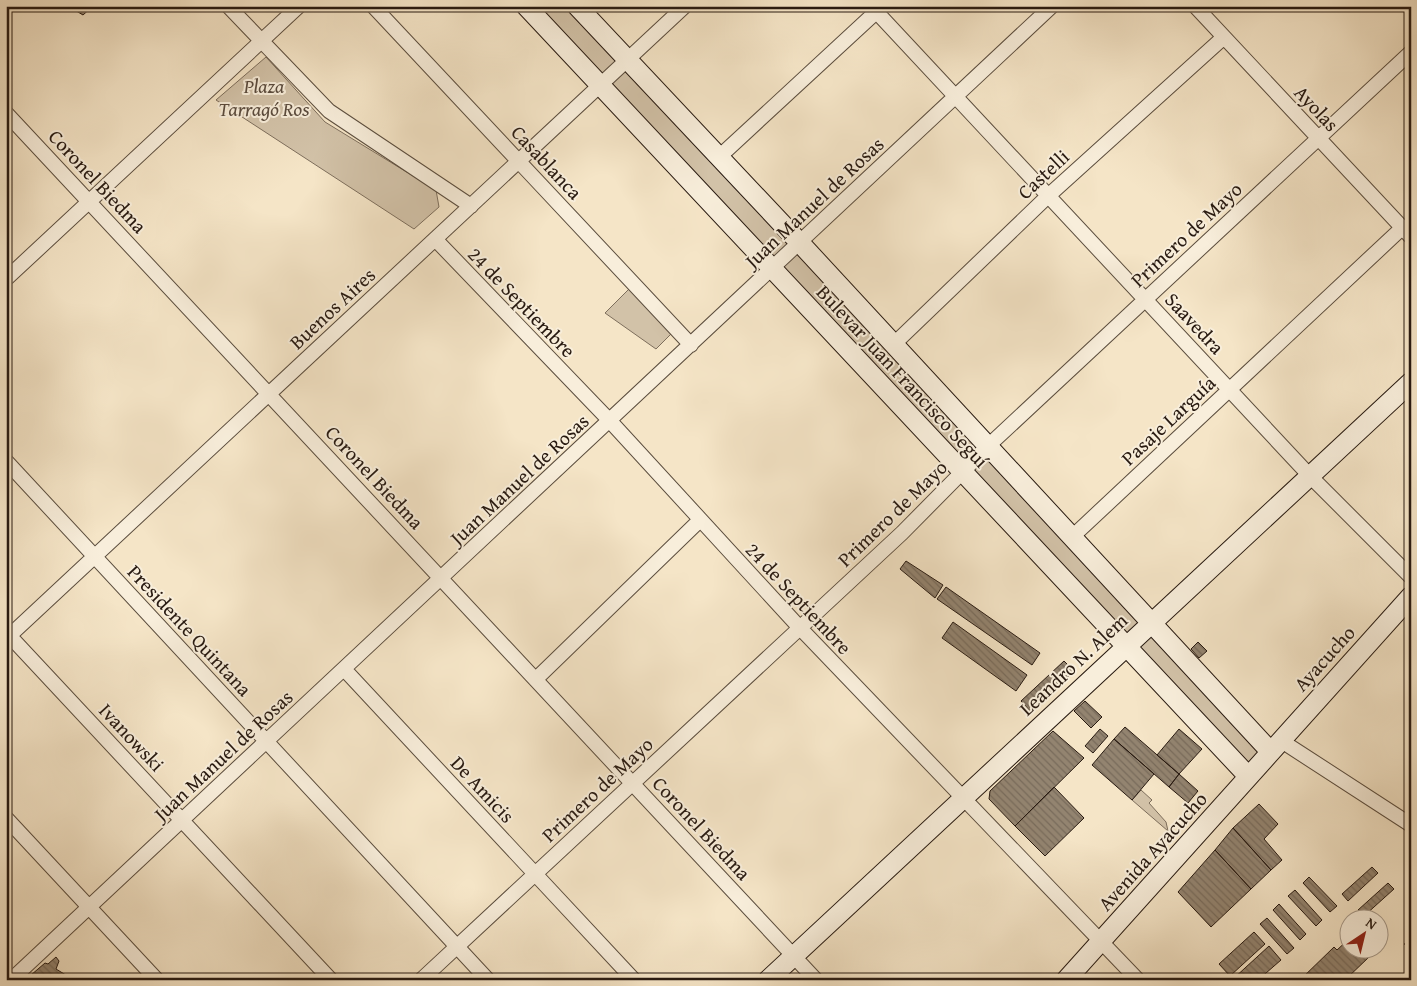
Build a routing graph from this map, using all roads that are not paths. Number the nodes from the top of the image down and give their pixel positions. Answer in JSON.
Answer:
{"nodes":[{"id":1,"x":228,"y":6,"type":"edge"},
{"id":2,"x":299,"y":6,"type":"edge"},
{"id":3,"x":373,"y":6,"type":"edge"},
{"id":4,"x":526,"y":6,"type":"edge"},
{"id":5,"x":577,"y":6,"type":"edge"},
{"id":6,"x":685,"y":6,"type":"edge"},
{"id":7,"x":1052,"y":6,"type":"edge"},
{"id":8,"x":1195,"y":6,"type":"edge"},
{"id":9,"x":874,"y":9,"type":"edge"},
{"id":10,"x":1224,"y":37,"type":"junction"},
{"id":11,"x":260,"y":41,"type":"junction"},
{"id":12,"x":1411,"y":52,"type":"edge"},
{"id":13,"x":628,"y":60,"type":"junction"},
{"id":14,"x":600,"y":86,"type":"junction"},
{"id":15,"x":956,"y":97,"type":"junction"},
{"id":16,"x":6,"y":113,"type":"edge"},
{"id":17,"x":1318,"y":138,"type":"junction"},
{"id":18,"x":718,"y":158,"type":"junction"},
{"id":19,"x":519,"y":161,"type":"junction"},
{"id":20,"x":1048,"y":196,"type":"junction"},
{"id":21,"x":89,"y":200,"type":"junction"},
{"id":22,"x":471,"y":206,"type":"junction"},
{"id":23,"x":1406,"y":232,"type":"edge"},
{"id":24,"x":435,"y":240,"type":"junction"},
{"id":25,"x":800,"y":243,"type":"junction"},
{"id":26,"x":772,"y":269,"type":"junction"},
{"id":27,"x":6,"y":279,"type":"edge"},
{"id":28,"x":1145,"y":300,"type":"junction"},
{"id":29,"x":691,"y":345,"type":"junction"},
{"id":30,"x":893,"y":345,"type":"junction"},
{"id":31,"x":1411,"y":382,"type":"edge"},
{"id":32,"x":1230,"y":390,"type":"junction"},
{"id":33,"x":270,"y":394,"type":"junction"},
{"id":34,"x":610,"y":421,"type":"junction"},
{"id":35,"x":987,"y":447,"type":"junction"},
{"id":36,"x":6,"y":461,"type":"edge"},
{"id":37,"x":963,"y":472,"type":"junction"},
{"id":38,"x":1310,"y":476,"type":"junction"},
{"id":39,"x":699,"y":521,"type":"junction"},
{"id":40,"x":1071,"y":538,"type":"junction"},
{"id":41,"x":95,"y":556,"type":"junction"},
{"id":42,"x":441,"y":578,"type":"junction"},
{"id":43,"x":1411,"y":578,"type":"edge"},
{"id":44,"x":1411,"y":596,"type":"edge"},
{"id":45,"x":1151,"y":622,"type":"junction"},
{"id":46,"x":800,"y":628,"type":"junction"},
{"id":47,"x":7,"y":636,"type":"edge"},
{"id":48,"x":1126,"y":646,"type":"junction"},
{"id":49,"x":344,"y":669,"type":"junction"},
{"id":50,"x":536,"y":679,"type":"junction"},
{"id":51,"x":267,"y":741,"type":"junction"},
{"id":52,"x":1275,"y":746,"type":"junction"},
{"id":53,"x":1248,"y":776,"type":"junction"},
{"id":54,"x":632,"y":783,"type":"junction"},
{"id":55,"x":963,"y":798,"type":"junction"},
{"id":56,"x":6,"y":818,"type":"edge"},
{"id":57,"x":182,"y":820,"type":"junction"},
{"id":58,"x":1411,"y":826,"type":"edge"},
{"id":59,"x":534,"y":874,"type":"junction"},
{"id":60,"x":89,"y":907,"type":"junction"},
{"id":61,"x":1102,"y":941,"type":"junction"},
{"id":62,"x":457,"y":946,"type":"junction"},
{"id":63,"x":794,"y":956,"type":"junction"},
{"id":64,"x":11,"y":980,"type":"edge"},
{"id":65,"x":157,"y":980,"type":"edge"},
{"id":66,"x":331,"y":980,"type":"edge"},
{"id":67,"x":421,"y":980,"type":"edge"},
{"id":68,"x":488,"y":980,"type":"edge"},
{"id":69,"x":634,"y":980,"type":"edge"},
{"id":70,"x":768,"y":980,"type":"edge"},
{"id":71,"x":816,"y":980,"type":"edge"},
{"id":72,"x":1066,"y":980,"type":"edge"},
{"id":73,"x":1138,"y":980,"type":"edge"}],
"edges":[{"from":1,"to":11,"type":"street"},
{"from":2,"to":11,"type":"street"},
{"from":3,"to":19,"type":"street","name":"Casablanca"},
{"from":4,"to":14,"type":"main road","name":"Bulevar Juan Francisco Seguí"},
{"from":5,"to":13,"type":"main road","name":"Bulevar Juan Francisco Seguí"},
{"from":6,"to":13,"type":"street","name":"Buenos Aires"},
{"from":7,"to":15,"type":"street","name":"Juan Manuel de Rosas"},
{"from":8,"to":10,"type":"street","name":"Ayolas"},
{"from":9,"to":15,"type":"street","name":"Saavedra"},
{"from":9,"to":18,"type":"street"},
{"from":10,"to":17,"type":"street","name":"Ayolas"},
{"from":10,"to":20,"type":"street","name":"Castelli"},
{"from":11,"to":21,"type":"street"},
{"from":11,"to":22,"type":"street"},
{"from":12,"to":17,"type":"street","name":"Primero de Mayo"},
{"from":13,"to":14,"type":"street","name":"Buenos Aires"},
{"from":13,"to":18,"type":"main road","name":"Bulevar Juan Francisco Seguí"},
{"from":14,"to":19,"type":"street","name":"Buenos Aires"},
{"from":14,"to":26,"type":"main road","name":"Bulevar Juan Francisco Seguí"},
{"from":15,"to":20,"type":"street","name":"Saavedra"},
{"from":15,"to":25,"type":"street","name":"Juan Manuel de Rosas"},
{"from":16,"to":21,"type":"street","name":"Coronel Biedma"},
{"from":17,"to":23,"type":"street","name":"Ayolas"},
{"from":17,"to":28,"type":"street","name":"Primero de Mayo"},
{"from":18,"to":25,"type":"main road","name":"Bulevar Juan Francisco Seguí"},
{"from":19,"to":22,"type":"street","name":"Buenos Aires"},
{"from":19,"to":29,"type":"street","name":"Casablanca"},
{"from":20,"to":28,"type":"street","name":"Saavedra"},
{"from":20,"to":30,"type":"street","name":"Castelli"},
{"from":21,"to":27,"type":"street"},
{"from":21,"to":33,"type":"street","name":"Coronel Biedma"},
{"from":22,"to":24,"type":"street","name":"Buenos Aires"},
{"from":23,"to":32,"type":"street","name":"Pasaje Larguía"},
{"from":24,"to":33,"type":"street","name":"Buenos Aires"},
{"from":24,"to":34,"type":"street","name":"24 de Septiembre"},
{"from":25,"to":26,"type":"street","name":"Juan Manuel de Rosas"},
{"from":25,"to":30,"type":"main road","name":"Bulevar Juan Francisco Seguí"},
{"from":26,"to":29,"type":"street","name":"Juan Manuel de Rosas"},
{"from":26,"to":37,"type":"main road","name":"Bulevar Juan Francisco Seguí"},
{"from":28,"to":32,"type":"street","name":"Saavedra"},
{"from":28,"to":35,"type":"street","name":"Primero de Mayo"},
{"from":29,"to":34,"type":"street","name":"Juan Manuel de Rosas"},
{"from":30,"to":35,"type":"main road","name":"Bulevar Juan Francisco Seguí"},
{"from":31,"to":38,"type":"main road","name":"Leandro N. Alem"},
{"from":32,"to":38,"type":"street","name":"Saavedra"},
{"from":32,"to":40,"type":"street","name":"Pasaje Larguía"},
{"from":33,"to":41,"type":"street","name":"Buenos Aires"},
{"from":33,"to":42,"type":"street","name":"Coronel Biedma"},
{"from":34,"to":39,"type":"street","name":"24 de Septiembre"},
{"from":34,"to":42,"type":"street","name":"Juan Manuel de Rosas"},
{"from":35,"to":37,"type":"street","name":"Primero de Mayo"},
{"from":35,"to":40,"type":"main road","name":"Bulevar Juan Francisco Seguí"},
{"from":36,"to":41,"type":"street","name":"Presidente Quintana"},
{"from":37,"to":46,"type":"street","name":"Primero de Mayo"},
{"from":37,"to":48,"type":"main road","name":"Bulevar Juan Francisco Seguí"},
{"from":38,"to":43,"type":"street","name":"Saavedra"},
{"from":38,"to":45,"type":"main road","name":"Leandro N. Alem"},
{"from":39,"to":46,"type":"street","name":"24 de Septiembre"},
{"from":39,"to":50,"type":"street"},
{"from":40,"to":45,"type":"main road","name":"Bulevar Juan Francisco Seguí"},
{"from":41,"to":47,"type":"street","name":"Buenos Aires"},
{"from":41,"to":51,"type":"street","name":"Presidente Quintana"},
{"from":42,"to":49,"type":"street","name":"Juan Manuel de Rosas"},
{"from":42,"to":50,"type":"street","name":"Coronel Biedma"},
{"from":44,"to":52,"type":"main road","name":"Ayacucho"},
{"from":45,"to":48,"type":"main road","name":"Leandro N. Alem"},
{"from":45,"to":52,"type":"main road","name":"Bulevar Juan Francisco Seguí"},
{"from":46,"to":54,"type":"street","name":"Primero de Mayo"},
{"from":46,"to":55,"type":"street","name":"24 de Septiembre"},
{"from":47,"to":57,"type":"street","name":"Ivanowski"},
{"from":48,"to":53,"type":"main road","name":"Bulevar Juan Francisco Seguí"},
{"from":48,"to":55,"type":"main road","name":"Leandro N. Alem"},
{"from":49,"to":51,"type":"street","name":"Juan Manuel de Rosas"},
{"from":49,"to":59,"type":"street","name":"De Amicis"},
{"from":50,"to":54,"type":"street","name":"Coronel Biedma"},
{"from":51,"to":57,"type":"street","name":"Juan Manuel de Rosas"},
{"from":51,"to":62,"type":"street","name":"Presidente Quintana"},
{"from":52,"to":53,"type":"main road","name":"Avenida Ayacucho"},
{"from":52,"to":58,"type":"street"},
{"from":53,"to":61,"type":"main road","name":"Avenida Ayacucho"},
{"from":54,"to":59,"type":"street","name":"Primero de Mayo"},
{"from":54,"to":63,"type":"street","name":"Coronel Biedma"},
{"from":55,"to":61,"type":"street","name":"24 de Septiembre"},
{"from":55,"to":63,"type":"main road","name":"Leandro N. Alem"},
{"from":56,"to":60,"type":"street"},
{"from":57,"to":60,"type":"street","name":"Juan Manuel de Rosas"},
{"from":57,"to":66,"type":"street","name":"Ivanowski"},
{"from":59,"to":62,"type":"street","name":"Primero de Mayo"},
{"from":59,"to":69,"type":"street","name":"De Amicis"},
{"from":60,"to":64,"type":"street","name":"Juan Manuel de Rosas"},
{"from":60,"to":65,"type":"street"},
{"from":61,"to":72,"type":"main road","name":"Avenida Ayacucho"},
{"from":61,"to":73,"type":"street","name":"24 de Septiembre"},
{"from":62,"to":67,"type":"street","name":"Primero de Mayo"},
{"from":62,"to":68,"type":"street","name":"Presidente Quintana"},
{"from":63,"to":70,"type":"main road","name":"Leandro N. Alem"},
{"from":63,"to":71,"type":"street","name":"Coronel Biedma"}]}
